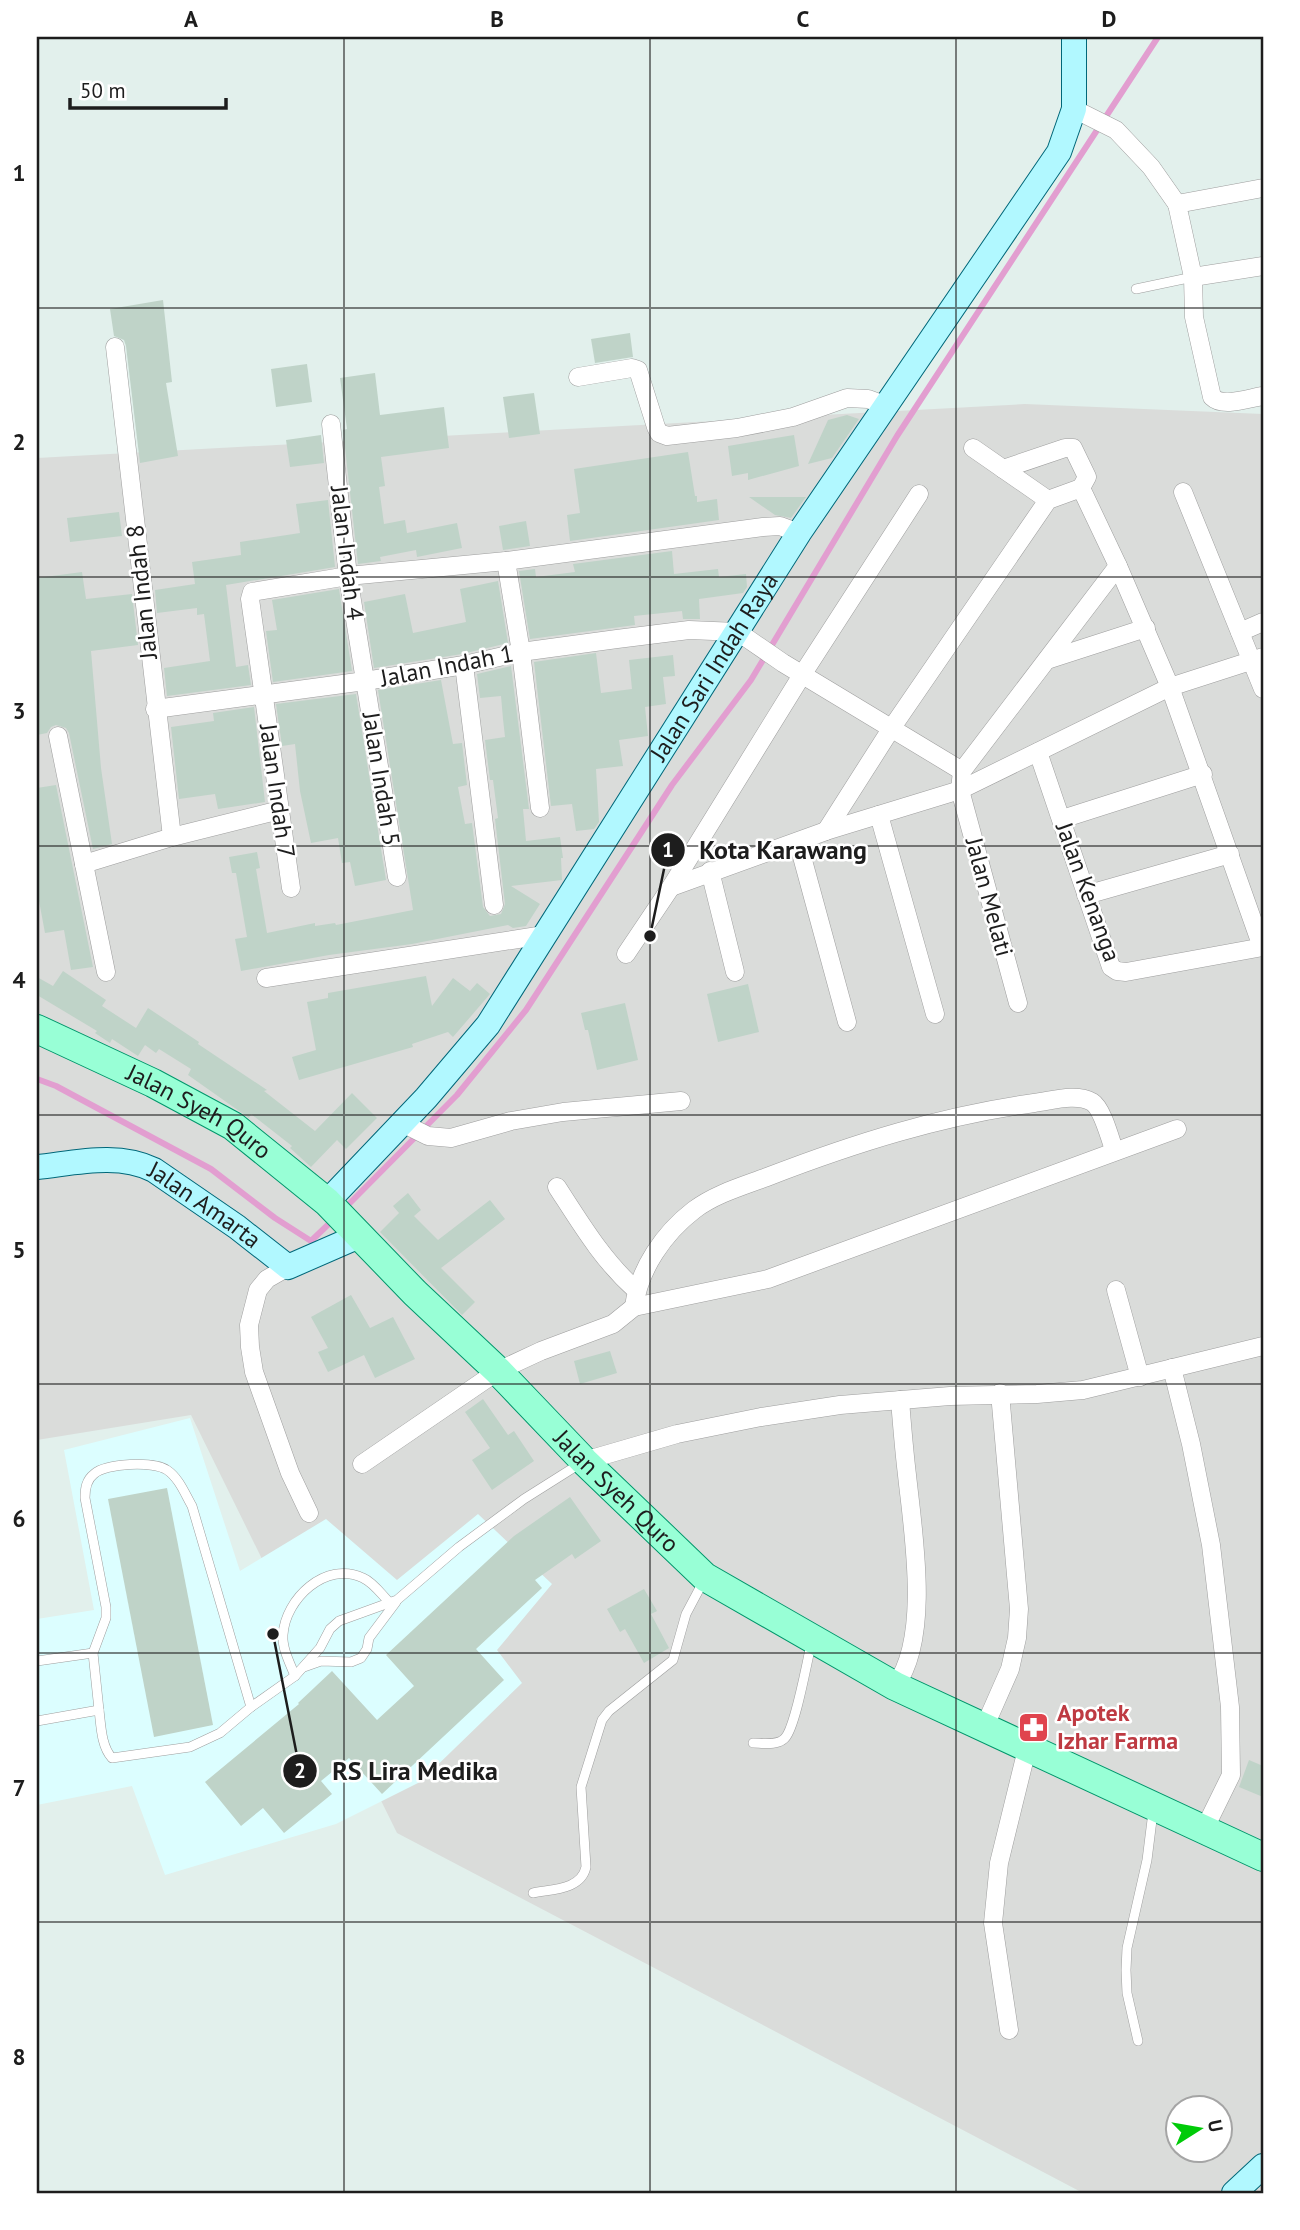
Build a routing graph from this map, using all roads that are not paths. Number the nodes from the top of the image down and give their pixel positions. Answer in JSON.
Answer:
{"nodes":[{"id":1,"x":1074,"y":37,"type":"edge"},
{"id":2,"x":1083,"y":113,"type":"junction"},
{"id":3,"x":1263,"y":188,"type":"edge"},
{"id":4,"x":1177,"y":204,"type":"junction"},
{"id":5,"x":1263,"y":267,"type":"edge"},
{"id":6,"x":1193,"y":277,"type":"junction"},
{"id":7,"x":1136,"y":289,"type":"dead end"},
{"id":8,"x":116,"y":347,"type":"dead end"},
{"id":9,"x":578,"y":377,"type":"dead end"},
{"id":10,"x":1263,"y":396,"type":"edge"},
{"id":11,"x":887,"y":406,"type":"junction"},
{"id":12,"x":331,"y":424,"type":"dead end"},
{"id":13,"x":973,"y":448,"type":"dead end"},
{"id":14,"x":1003,"y":469,"type":"junction"},
{"id":15,"x":1081,"y":488,"type":"junction"},
{"id":16,"x":1183,"y":492,"type":"dead end"},
{"id":17,"x":919,"y":494,"type":"dead end"},
{"id":18,"x":1048,"y":500,"type":"junction"},
{"id":19,"x":799,"y":533,"type":"junction"},
{"id":20,"x":506,"y":561,"type":"junction"},
{"id":21,"x":1118,"y":566,"type":"junction"},
{"id":22,"x":348,"y":576,"type":"junction"},
{"id":23,"x":1263,"y":622,"type":"edge"},
{"id":24,"x":1146,"y":628,"type":"junction"},
{"id":25,"x":1240,"y":632,"type":"junction"},
{"id":26,"x":744,"y":636,"type":"junction"},
{"id":27,"x":521,"y":652,"type":"junction"},
{"id":28,"x":1258,"y":659,"type":"edge"},
{"id":29,"x":1047,"y":660,"type":"junction"},
{"id":30,"x":464,"y":665,"type":"junction"},
{"id":31,"x":803,"y":674,"type":"junction"},
{"id":32,"x":365,"y":681,"type":"junction"},
{"id":33,"x":1170,"y":687,"type":"junction"},
{"id":34,"x":1263,"y":689,"type":"edge"},
{"id":35,"x":263,"y":695,"type":"junction"},
{"id":36,"x":155,"y":709,"type":"junction"},
{"id":37,"x":891,"y":729,"type":"junction"},
{"id":38,"x":58,"y":736,"type":"dead end"},
{"id":39,"x":1038,"y":752,"type":"junction"},
{"id":40,"x":962,"y":771,"type":"junction"},
{"id":41,"x":1203,"y":774,"type":"junction"},
{"id":42,"x":960,"y":790,"type":"junction"},
{"id":43,"x":540,"y":807,"type":"dead end"},
{"id":44,"x":280,"y":810,"type":"junction"},
{"id":45,"x":879,"y":815,"type":"junction"},
{"id":46,"x":1062,"y":819,"type":"junction"},
{"id":47,"x":826,"y":831,"type":"junction"},
{"id":48,"x":172,"y":837,"type":"junction"},
{"id":49,"x":798,"y":842,"type":"junction"},
{"id":50,"x":1230,"y":854,"type":"junction"},
{"id":51,"x":84,"y":864,"type":"junction"},
{"id":52,"x":710,"y":871,"type":"junction"},
{"id":53,"x":397,"y":877,"type":"dead end"},
{"id":54,"x":671,"y":887,"type":"junction"},
{"id":55,"x":291,"y":888,"type":"dead end"},
{"id":56,"x":1086,"y":895,"type":"junction"},
{"id":57,"x":494,"y":905,"type":"dead end"},
{"id":58,"x":544,"y":935,"type":"junction"},
{"id":59,"x":1263,"y":947,"type":"edge"},
{"id":60,"x":626,"y":954,"type":"dead end"},
{"id":61,"x":106,"y":972,"type":"dead end"},
{"id":62,"x":735,"y":972,"type":"dead end"},
{"id":63,"x":266,"y":978,"type":"dead end"},
{"id":64,"x":1018,"y":1003,"type":"dead end"},
{"id":65,"x":935,"y":1014,"type":"dead end"},
{"id":66,"x":847,"y":1022,"type":"dead end"},
{"id":67,"x":37,"y":1029,"type":"edge"},
{"id":68,"x":681,"y":1101,"type":"dead end"},
{"id":69,"x":414,"y":1129,"type":"junction"},
{"id":70,"x":1177,"y":1129,"type":"dead end"},
{"id":71,"x":1114,"y":1150,"type":"junction"},
{"id":72,"x":37,"y":1167,"type":"edge"},
{"id":73,"x":557,"y":1187,"type":"dead end"},
{"id":74,"x":329,"y":1204,"type":"junction"},
{"id":75,"x":355,"y":1231,"type":"junction"},
{"id":76,"x":288,"y":1267,"type":"junction"},
{"id":77,"x":1116,"y":1290,"type":"dead end"},
{"id":78,"x":635,"y":1299,"type":"junction"},
{"id":79,"x":1263,"y":1346,"type":"edge"},
{"id":80,"x":1172,"y":1368,"type":"junction"},
{"id":81,"x":498,"y":1371,"type":"junction"},
{"id":82,"x":1140,"y":1377,"type":"junction"},
{"id":83,"x":1000,"y":1393,"type":"junction"},
{"id":84,"x":900,"y":1400,"type":"junction"},
{"id":85,"x":584,"y":1461,"type":"junction"},
{"id":86,"x":362,"y":1464,"type":"dead end"},
{"id":87,"x":309,"y":1513,"type":"dead end"},
{"id":88,"x":705,"y":1577,"type":"junction"},
{"id":89,"x":393,"y":1602,"type":"junction"},
{"id":90,"x":812,"y":1640,"type":"junction"},
{"id":91,"x":93,"y":1653,"type":"junction"},
{"id":92,"x":37,"y":1661,"type":"edge"},
{"id":93,"x":303,"y":1667,"type":"junction"},
{"id":94,"x":295,"y":1676,"type":"junction"},
{"id":95,"x":895,"y":1686,"type":"junction"},
{"id":96,"x":251,"y":1707,"type":"junction"},
{"id":97,"x":99,"y":1710,"type":"junction"},
{"id":98,"x":37,"y":1721,"type":"edge"},
{"id":99,"x":984,"y":1728,"type":"junction"},
{"id":100,"x":753,"y":1743,"type":"dead end"},
{"id":101,"x":1027,"y":1749,"type":"junction"},
{"id":102,"x":1153,"y":1807,"type":"junction"},
{"id":103,"x":1204,"y":1830,"type":"junction"},
{"id":104,"x":1263,"y":1857,"type":"edge"},
{"id":105,"x":533,"y":1893,"type":"dead end"},
{"id":106,"x":1009,"y":2030,"type":"dead end"},
{"id":107,"x":1138,"y":2040,"type":"dead end"},
{"id":108,"x":1263,"y":2166,"type":"edge"},
{"id":109,"x":1234,"y":2193,"type":"edge"}],
"edges":[{"from":1,"to":2,"type":"street","name":"Jalan Sari Indah Raya"},
{"from":2,"to":4,"type":"street"},
{"from":2,"to":11,"type":"street","name":"Jalan Sari Indah Raya"},
{"from":3,"to":4,"type":"street"},
{"from":4,"to":6,"type":"street"},
{"from":5,"to":6,"type":"street"},
{"from":6,"to":7,"type":"lane"},
{"from":6,"to":10,"type":"street"},
{"from":8,"to":36,"type":"street","name":"Jalan Indah 8"},
{"from":9,"to":11,"type":"street"},
{"from":11,"to":19,"type":"street","name":"Jalan Sari Indah Raya"},
{"from":12,"to":22,"type":"street","name":"Jalan Indah 4"},
{"from":13,"to":14,"type":"street"},
{"from":14,"to":15,"type":"street"},
{"from":14,"to":18,"type":"street"},
{"from":15,"to":18,"type":"street"},
{"from":15,"to":21,"type":"street"},
{"from":16,"to":25,"type":"street"},
{"from":17,"to":31,"type":"street"},
{"from":18,"to":37,"type":"street"},
{"from":19,"to":20,"type":"street"},
{"from":19,"to":26,"type":"street","name":"Jalan Sari Indah Raya"},
{"from":20,"to":22,"type":"street"},
{"from":20,"to":27,"type":"street"},
{"from":21,"to":24,"type":"street"},
{"from":21,"to":29,"type":"street"},
{"from":22,"to":32,"type":"street","name":"Jalan Indah 4"},
{"from":22,"to":35,"type":"street","name":"Jalan Indah 7"},
{"from":23,"to":25,"type":"street"},
{"from":24,"to":29,"type":"street"},
{"from":24,"to":33,"type":"street"},
{"from":25,"to":28,"type":"street"},
{"from":26,"to":27,"type":"street","name":"Jalan Indah 1"},
{"from":26,"to":31,"type":"street"},
{"from":26,"to":58,"type":"street","name":"Jalan Sari Indah Raya"},
{"from":27,"to":30,"type":"street","name":"Jalan Indah 1"},
{"from":27,"to":43,"type":"street"},
{"from":28,"to":33,"type":"street"},
{"from":28,"to":34,"type":"street"},
{"from":29,"to":40,"type":"street"},
{"from":30,"to":32,"type":"street","name":"Jalan Indah 1"},
{"from":30,"to":57,"type":"street"},
{"from":31,"to":37,"type":"street"},
{"from":31,"to":54,"type":"street"},
{"from":32,"to":35,"type":"street","name":"Jalan Indah 1"},
{"from":32,"to":53,"type":"street","name":"Jalan Indah 5"},
{"from":33,"to":39,"type":"street"},
{"from":33,"to":41,"type":"street"},
{"from":35,"to":36,"type":"street","name":"Jalan Indah 1"},
{"from":35,"to":44,"type":"street","name":"Jalan Indah 7"},
{"from":36,"to":48,"type":"street","name":"Jalan Indah 8"},
{"from":37,"to":40,"type":"street"},
{"from":37,"to":47,"type":"street"},
{"from":38,"to":51,"type":"street"},
{"from":39,"to":42,"type":"street"},
{"from":39,"to":46,"type":"street","name":"Jalan Kenanga"},
{"from":40,"to":42,"type":"street"},
{"from":41,"to":46,"type":"street"},
{"from":41,"to":50,"type":"street"},
{"from":42,"to":45,"type":"street"},
{"from":42,"to":64,"type":"street","name":"Jalan Melati"},
{"from":44,"to":48,"type":"street"},
{"from":44,"to":55,"type":"street","name":"Jalan Indah 7"},
{"from":45,"to":47,"type":"street"},
{"from":45,"to":65,"type":"street"},
{"from":46,"to":56,"type":"street","name":"Jalan Kenanga"},
{"from":47,"to":49,"type":"street"},
{"from":48,"to":51,"type":"street"},
{"from":49,"to":52,"type":"street"},
{"from":49,"to":66,"type":"street"},
{"from":50,"to":56,"type":"street"},
{"from":50,"to":59,"type":"street"},
{"from":51,"to":61,"type":"street"},
{"from":52,"to":54,"type":"street"},
{"from":52,"to":62,"type":"street"},
{"from":54,"to":60,"type":"street"},
{"from":56,"to":59,"type":"street","name":"Jalan Kenanga"},
{"from":58,"to":63,"type":"street"},
{"from":58,"to":69,"type":"street","name":"Jalan Sari Indah Raya"},
{"from":67,"to":74,"type":"main road","name":"Jalan Syeh Quro"},
{"from":68,"to":69,"type":"street"},
{"from":69,"to":74,"type":"street","name":"Jalan Sari Indah Raya"},
{"from":70,"to":71,"type":"street"},
{"from":71,"to":78,"type":"street"},
{"from":71,"to":78,"type":"street"},
{"from":72,"to":76,"type":"street","name":"Jalan Amarta"},
{"from":73,"to":78,"type":"street"},
{"from":74,"to":75,"type":"main road","name":"Jalan Syeh Quro"},
{"from":75,"to":76,"type":"street"},
{"from":75,"to":81,"type":"main road","name":"Jalan Syeh Quro"},
{"from":76,"to":87,"type":"street"},
{"from":77,"to":82,"type":"street"},
{"from":78,"to":81,"type":"street"},
{"from":79,"to":80,"type":"street"},
{"from":80,"to":82,"type":"street"},
{"from":80,"to":103,"type":"street"},
{"from":81,"to":85,"type":"main road","name":"Jalan Syeh Quro"},
{"from":81,"to":86,"type":"street"},
{"from":82,"to":83,"type":"street"},
{"from":83,"to":84,"type":"street"},
{"from":83,"to":99,"type":"street"},
{"from":84,"to":85,"type":"street"},
{"from":84,"to":95,"type":"street"},
{"from":85,"to":88,"type":"main road","name":"Jalan Syeh Quro"},
{"from":85,"to":89,"type":"lane"},
{"from":88,"to":90,"type":"main road","name":"Jalan Syeh Quro"},
{"from":88,"to":105,"type":"lane"},
{"from":89,"to":93,"type":"lane"},
{"from":89,"to":93,"type":"lane"},
{"from":89,"to":94,"type":"lane"},
{"from":90,"to":95,"type":"main road","name":"Jalan Syeh Quro"},
{"from":90,"to":100,"type":"lane"},
{"from":91,"to":92,"type":"lane"},
{"from":91,"to":96,"type":"lane"},
{"from":91,"to":97,"type":"lane"},
{"from":93,"to":94,"type":"lane"},
{"from":94,"to":96,"type":"lane"},
{"from":95,"to":99,"type":"main road","name":"Jalan Syeh Quro"},
{"from":96,"to":97,"type":"lane"},
{"from":97,"to":98,"type":"lane"},
{"from":99,"to":101,"type":"main road","name":"Jalan Syeh Quro"},
{"from":101,"to":102,"type":"main road","name":"Jalan Syeh Quro"},
{"from":101,"to":106,"type":"street"},
{"from":102,"to":103,"type":"main road","name":"Jalan Syeh Quro"},
{"from":102,"to":107,"type":"lane"},
{"from":103,"to":104,"type":"main road","name":"Jalan Syeh Quro"},
{"from":108,"to":109,"type":"street"}]}
